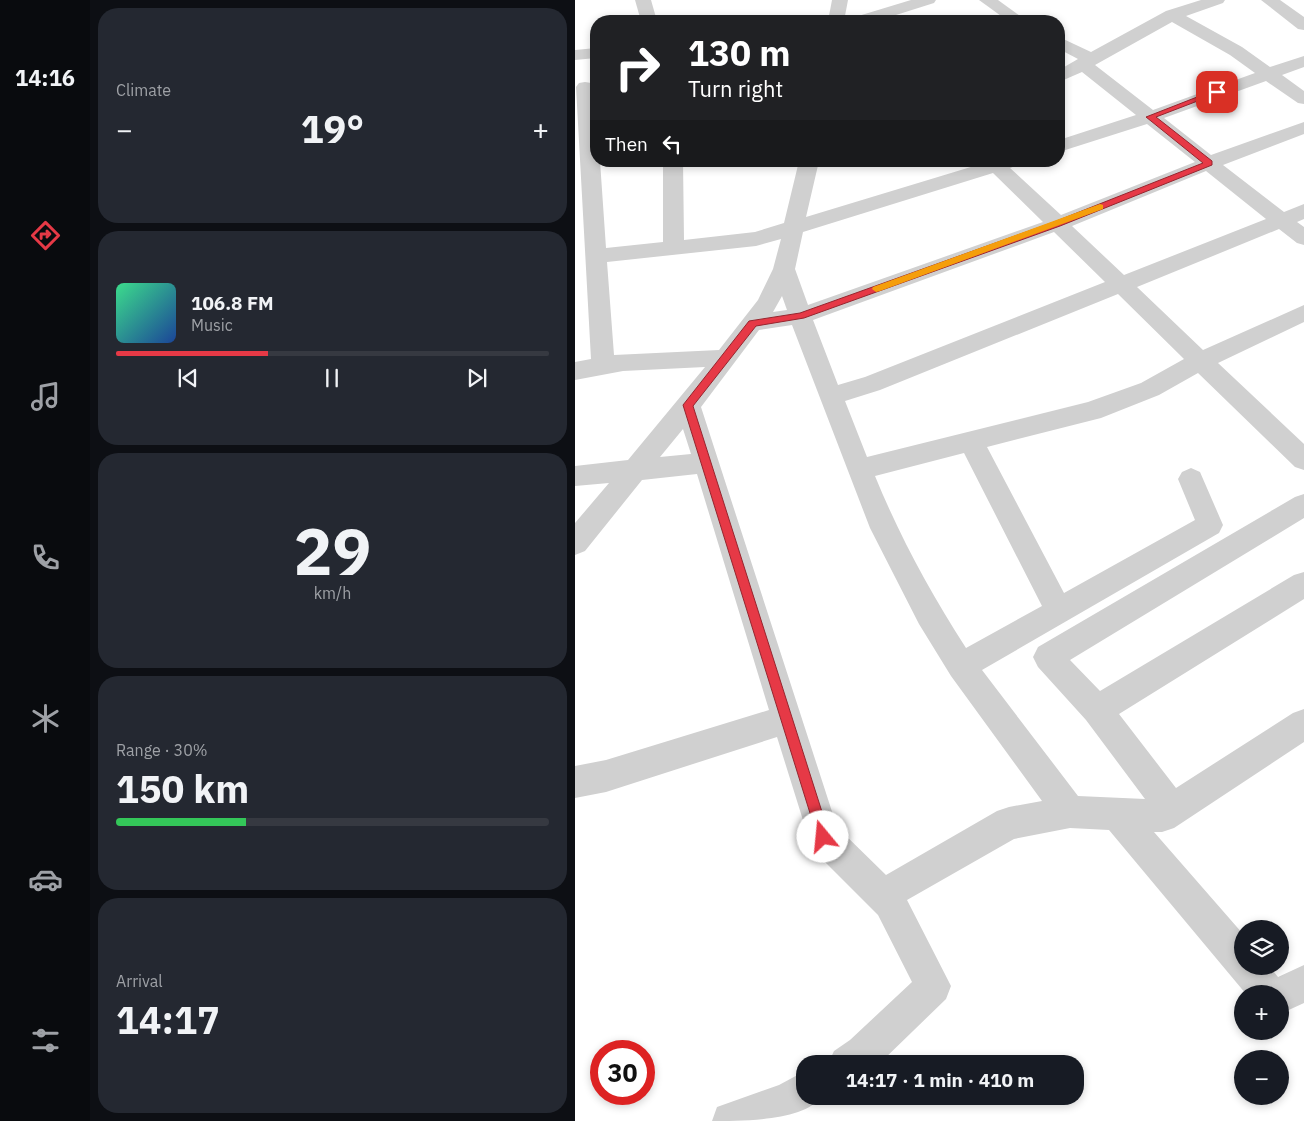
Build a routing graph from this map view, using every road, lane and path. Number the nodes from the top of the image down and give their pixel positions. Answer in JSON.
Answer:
{"nodes":[{"id":1,"x":643,"y":0,"type":"edge"},
{"id":2,"x":840,"y":0,"type":"edge"},
{"id":3,"x":929,"y":0,"type":"edge"},
{"id":4,"x":987,"y":0,"type":"edge"},
{"id":5,"x":1217,"y":0,"type":"edge"},
{"id":6,"x":1269,"y":0,"type":"edge"},
{"id":7,"x":647,"y":15,"type":"edge"},
{"id":8,"x":839,"y":15,"type":"edge"},
{"id":9,"x":880,"y":15,"type":"edge"},
{"id":10,"x":1010,"y":15,"type":"edge"},
{"id":11,"x":1172,"y":15,"type":"junction"},
{"id":12,"x":1304,"y":25,"type":"edge"},
{"id":13,"x":1065,"y":46,"type":"edge"},
{"id":14,"x":590,"y":54,"type":"edge"},
{"id":15,"x":575,"y":55,"type":"edge"},
{"id":16,"x":1304,"y":61,"type":"edge"},
{"id":17,"x":1088,"y":63,"type":"junction"},
{"id":18,"x":1268,"y":74,"type":"junction"},
{"id":19,"x":1065,"y":75,"type":"edge"},
{"id":20,"x":585,"y":88,"type":"dead end"},
{"id":21,"x":1304,"y":99,"type":"edge"},
{"id":22,"x":586,"y":116,"type":"edge"},
{"id":23,"x":1150,"y":117,"type":"junction"},
{"id":24,"x":1304,"y":128,"type":"edge"},
{"id":25,"x":1065,"y":144,"type":"edge"},
{"id":26,"x":1209,"y":163,"type":"junction"},
{"id":27,"x":673,"y":167,"type":"edge"},
{"id":28,"x":808,"y":167,"type":"edge"},
{"id":29,"x":987,"y":167,"type":"edge"},
{"id":30,"x":1004,"y":167,"type":"edge"},
{"id":31,"x":584,"y":210,"type":"edge"},
{"id":32,"x":1304,"y":211,"type":"edge"},
{"id":33,"x":1282,"y":220,"type":"junction"},
{"id":34,"x":1057,"y":224,"type":"junction"},
{"id":35,"x":793,"y":228,"type":"junction"},
{"id":36,"x":1304,"y":238,"type":"edge"},
{"id":37,"x":674,"y":248,"type":"junction"},
{"id":38,"x":597,"y":256,"type":"junction"},
{"id":39,"x":784,"y":269,"type":"junction"},
{"id":40,"x":1121,"y":286,"type":"junction"},
{"id":41,"x":1304,"y":313,"type":"edge"},
{"id":42,"x":801,"y":316,"type":"junction"},
{"id":43,"x":753,"y":323,"type":"junction"},
{"id":44,"x":726,"y":358,"type":"junction"},
{"id":45,"x":1200,"y":361,"type":"junction"},
{"id":46,"x":603,"y":366,"type":"junction"},
{"id":47,"x":575,"y":371,"type":"edge"},
{"id":48,"x":831,"y":396,"type":"junction"},
{"id":49,"x":688,"y":405,"type":"junction"},
{"id":50,"x":971,"y":441,"type":"junction"},
{"id":51,"x":1304,"y":460,"type":"edge"},
{"id":52,"x":706,"y":463,"type":"junction"},
{"id":53,"x":860,"y":469,"type":"junction"},
{"id":54,"x":635,"y":470,"type":"junction"},
{"id":55,"x":575,"y":476,"type":"edge"},
{"id":56,"x":1191,"y":480,"type":"dead end"},
{"id":57,"x":1304,"y":505,"type":"edge"},
{"id":58,"x":575,"y":543,"type":"edge"},
{"id":59,"x":1304,"y":584,"type":"edge"},
{"id":60,"x":1059,"y":611,"type":"junction"},
{"id":61,"x":961,"y":666,"type":"junction"},
{"id":62,"x":1097,"y":710,"type":"junction"},
{"id":63,"x":787,"y":719,"type":"junction"},
{"id":64,"x":1304,"y":724,"type":"edge"},
{"id":65,"x":575,"y":782,"type":"edge"},
{"id":66,"x":1172,"y":809,"type":"junction"},
{"id":67,"x":1070,"y":812,"type":"junction"},
{"id":68,"x":1117,"y":814,"type":"junction"},
{"id":69,"x":883,"y":895,"type":"junction"},
{"id":70,"x":1234,"y":951,"type":"edge"},
{"id":71,"x":1253,"y":975,"type":"edge"},
{"id":72,"x":1304,"y":982,"type":"edge"},
{"id":73,"x":1262,"y":985,"type":"edge"},
{"id":74,"x":1289,"y":991,"type":"edge"},
{"id":75,"x":860,"y":1055,"type":"edge"},
{"id":76,"x":796,"y":1096,"type":"edge"},
{"id":77,"x":731,"y":1121,"type":"edge"}],
"edges":[{"from":1,"to":7,"type":"street"},
{"from":2,"to":8,"type":"street"},
{"from":3,"to":9,"type":"street"},
{"from":4,"to":10,"type":"street"},
{"from":5,"to":11,"type":"street"},
{"from":6,"to":12,"type":"street"},
{"from":11,"to":17,"type":"street"},
{"from":11,"to":18,"type":"street"},
{"from":13,"to":17,"type":"street"},
{"from":14,"to":15,"type":"street"},
{"from":16,"to":18,"type":"street"},
{"from":17,"to":19,"type":"street"},
{"from":17,"to":23,"type":"street"},
{"from":18,"to":21,"type":"street"},
{"from":18,"to":23,"type":"street"},
{"from":20,"to":22,"type":"street"},
{"from":22,"to":31,"type":"street"},
{"from":23,"to":25,"type":"street"},
{"from":23,"to":26,"type":"street"},
{"from":24,"to":26,"type":"street"},
{"from":26,"to":33,"type":"street"},
{"from":26,"to":34,"type":"street"},
{"from":27,"to":37,"type":"street"},
{"from":28,"to":35,"type":"street"},
{"from":29,"to":35,"type":"street"},
{"from":30,"to":34,"type":"street"},
{"from":31,"to":38,"type":"street"},
{"from":32,"to":33,"type":"street"},
{"from":33,"to":36,"type":"street"},
{"from":33,"to":40,"type":"street"},
{"from":34,"to":40,"type":"street"},
{"from":34,"to":42,"type":"street"},
{"from":35,"to":37,"type":"street"},
{"from":35,"to":39,"type":"street"},
{"from":37,"to":38,"type":"street"},
{"from":38,"to":46,"type":"street"},
{"from":39,"to":42,"type":"street"},
{"from":39,"to":43,"type":"street"},
{"from":40,"to":45,"type":"street"},
{"from":40,"to":48,"type":"street"},
{"from":41,"to":45,"type":"street"},
{"from":42,"to":43,"type":"street"},
{"from":42,"to":48,"type":"street"},
{"from":43,"to":44,"type":"street"},
{"from":44,"to":46,"type":"street"},
{"from":44,"to":49,"type":"street"},
{"from":45,"to":50,"type":"street"},
{"from":45,"to":51,"type":"street"},
{"from":46,"to":47,"type":"street"},
{"from":48,"to":53,"type":"street"},
{"from":49,"to":52,"type":"street"},
{"from":49,"to":54,"type":"street"},
{"from":50,"to":53,"type":"street"},
{"from":50,"to":60,"type":"street"},
{"from":52,"to":54,"type":"street"},
{"from":52,"to":63,"type":"street"},
{"from":53,"to":61,"type":"street"},
{"from":54,"to":55,"type":"street"},
{"from":54,"to":58,"type":"street"},
{"from":56,"to":60,"type":"street"},
{"from":57,"to":62,"type":"street"},
{"from":59,"to":62,"type":"street"},
{"from":60,"to":61,"type":"street"},
{"from":61,"to":67,"type":"street"},
{"from":62,"to":66,"type":"street"},
{"from":63,"to":65,"type":"street"},
{"from":63,"to":69,"type":"street"},
{"from":64,"to":66,"type":"street"},
{"from":66,"to":68,"type":"street"},
{"from":67,"to":68,"type":"street"},
{"from":67,"to":69,"type":"street"},
{"from":68,"to":70,"type":"street"},
{"from":69,"to":75,"type":"street"},
{"from":71,"to":73,"type":"street"},
{"from":72,"to":74,"type":"street"},
{"from":76,"to":77,"type":"street"}]}
